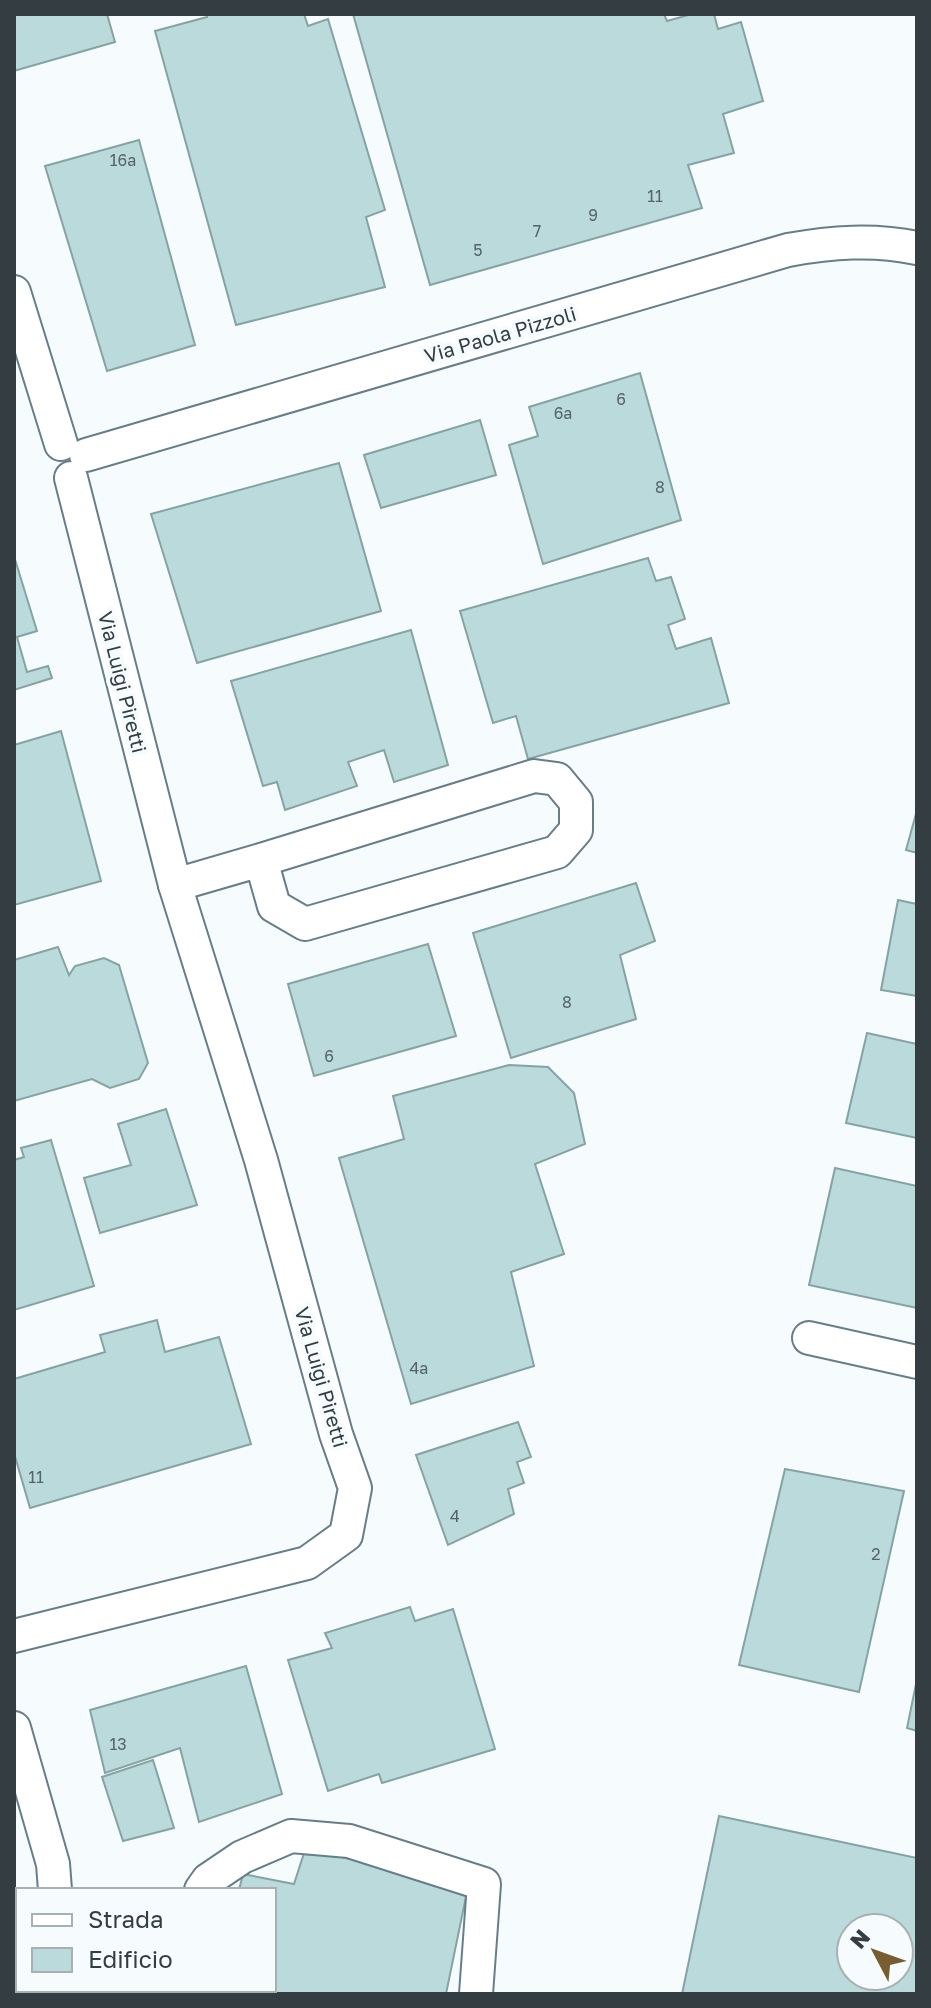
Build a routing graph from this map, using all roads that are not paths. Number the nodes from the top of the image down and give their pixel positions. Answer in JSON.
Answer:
{"nodes":[{"id":1,"x":917,"y":248,"type":"edge"},
{"id":2,"x":15,"y":293,"type":"edge"},
{"id":3,"x":46,"y":401,"type":"junction"},
{"id":4,"x":82,"y":466,"type":"junction"},
{"id":5,"x":261,"y":860,"type":"junction"},
{"id":6,"x":175,"y":885,"type":"junction"},
{"id":7,"x":809,"y":1338,"type":"dead end"},
{"id":8,"x":917,"y":1362,"type":"edge"},
{"id":9,"x":14,"y":1636,"type":"edge"},
{"id":10,"x":14,"y":1728,"type":"edge"},
{"id":11,"x":55,"y":1888,"type":"edge"},
{"id":12,"x":202,"y":1888,"type":"edge"},
{"id":13,"x":476,"y":1994,"type":"edge"}],
"edges":[{"from":1,"to":4,"type":"street","name":"Via Paola Pizzoli"},
{"from":2,"to":3,"type":"street","name":"Via Luigi Piretti"},
{"from":3,"to":4,"type":"street","name":"Via Luigi Piretti"},
{"from":3,"to":4,"type":"street"},
{"from":4,"to":6,"type":"street","name":"Via Luigi Piretti"},
{"from":5,"to":5,"type":"street"},
{"from":5,"to":6,"type":"street"},
{"from":6,"to":9,"type":"street","name":"Via Luigi Piretti"},
{"from":7,"to":8,"type":"street"},
{"from":10,"to":11,"type":"street"},
{"from":12,"to":13,"type":"street"}]}
